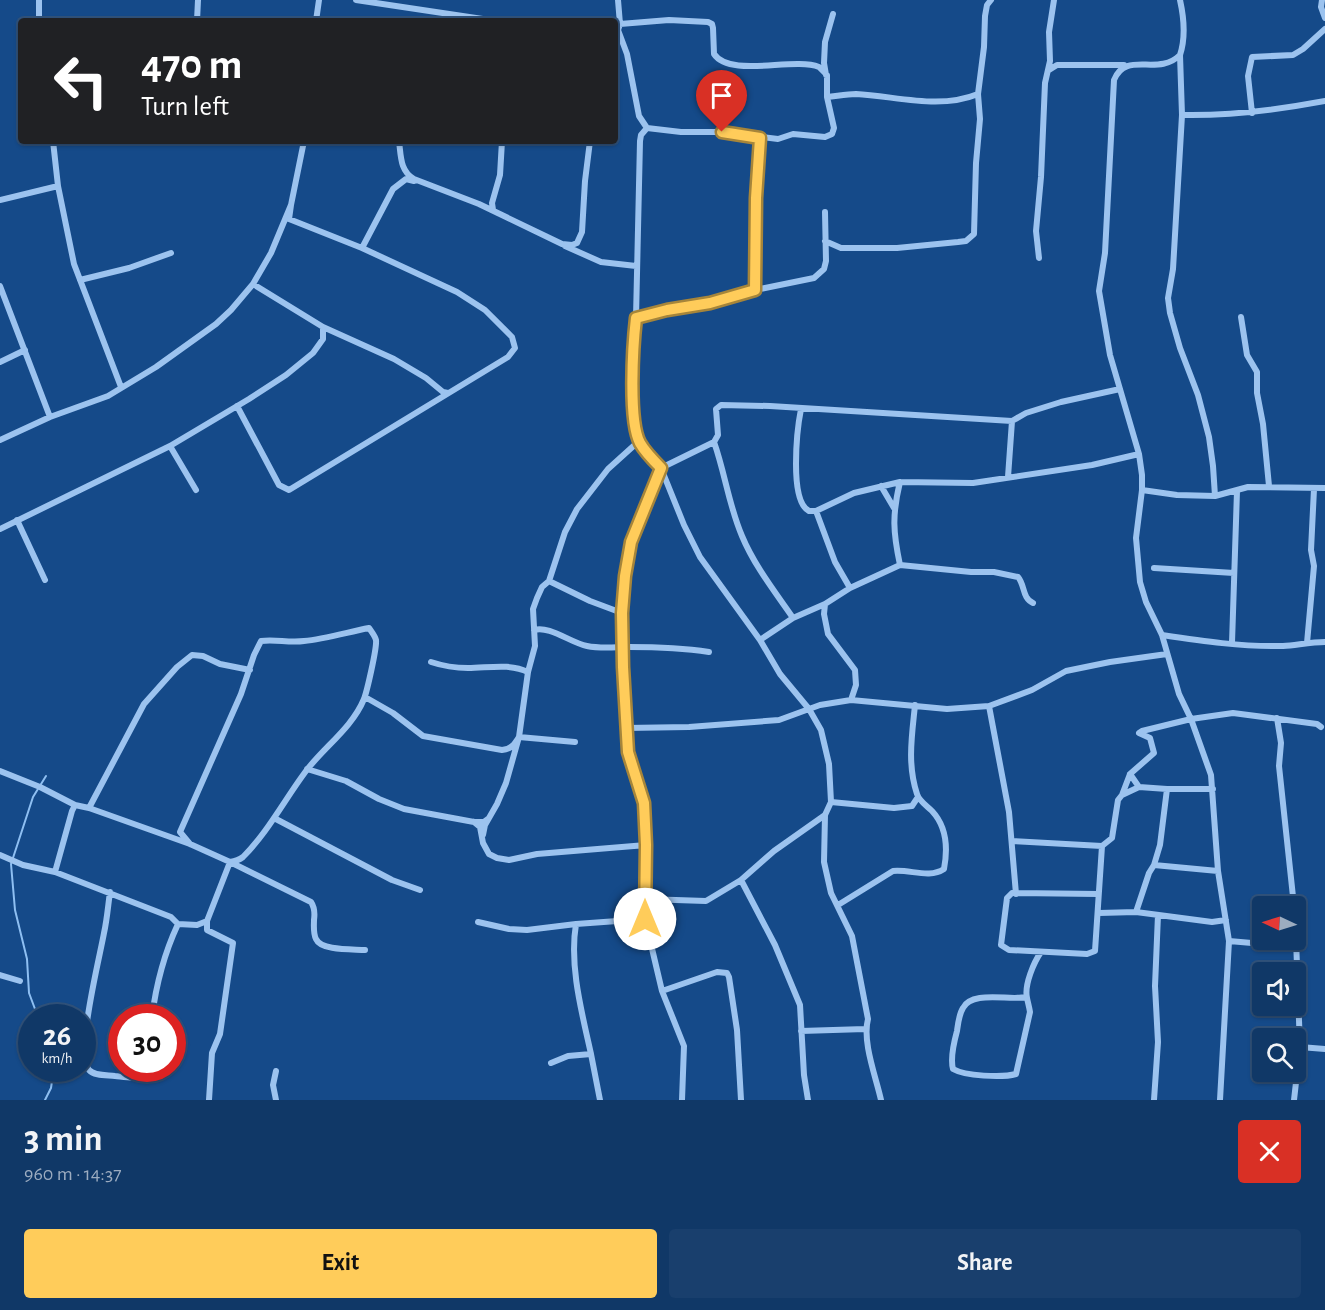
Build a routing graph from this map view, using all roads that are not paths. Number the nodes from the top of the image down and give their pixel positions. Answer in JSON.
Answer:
{"nodes":[{"id":1,"x":39,"y":0,"type":"edge"},
{"id":2,"x":198,"y":0,"type":"edge"},
{"id":3,"x":319,"y":0,"type":"edge"},
{"id":4,"x":356,"y":0,"type":"edge"},
{"id":5,"x":618,"y":0,"type":"edge"},
{"id":6,"x":991,"y":0,"type":"edge"},
{"id":7,"x":1054,"y":0,"type":"edge"},
{"id":8,"x":1180,"y":0,"type":"edge"},
{"id":9,"x":1322,"y":0,"type":"edge"},
{"id":10,"x":833,"y":14,"type":"dead end"},
{"id":11,"x":39,"y":18,"type":"edge"},
{"id":12,"x":197,"y":18,"type":"edge"},
{"id":13,"x":316,"y":18,"type":"edge"},
{"id":14,"x":476,"y":18,"type":"edge"},
{"id":15,"x":1325,"y":18,"type":"edge"},
{"id":16,"x":618,"y":28,"type":"edge"},
{"id":17,"x":1325,"y":29,"type":"edge"},
{"id":18,"x":1180,"y":56,"type":"junction"},
{"id":19,"x":1132,"y":65,"type":"junction"},
{"id":20,"x":1049,"y":70,"type":"junction"},
{"id":21,"x":826,"y":75,"type":"junction"},
{"id":22,"x":978,"y":94,"type":"junction"},
{"id":23,"x":827,"y":97,"type":"junction"},
{"id":24,"x":1325,"y":101,"type":"edge"},
{"id":25,"x":1252,"y":113,"type":"junction"},
{"id":26,"x":1182,"y":114,"type":"junction"},
{"id":27,"x":647,"y":128,"type":"junction"},
{"id":28,"x":760,"y":138,"type":"junction"},
{"id":29,"x":53,"y":144,"type":"edge"},
{"id":30,"x":303,"y":144,"type":"edge"},
{"id":31,"x":399,"y":144,"type":"edge"},
{"id":32,"x":502,"y":144,"type":"edge"},
{"id":33,"x":590,"y":144,"type":"edge"},
{"id":34,"x":420,"y":182,"type":"junction"},
{"id":35,"x":58,"y":186,"type":"junction"},
{"id":36,"x":493,"y":199,"type":"junction"},
{"id":37,"x":0,"y":200,"type":"edge"},
{"id":38,"x":479,"y":204,"type":"junction"},
{"id":39,"x":291,"y":205,"type":"junction"},
{"id":40,"x":493,"y":210,"type":"junction"},
{"id":41,"x":825,"y":213,"type":"dead end"},
{"id":42,"x":289,"y":219,"type":"junction"},
{"id":43,"x":282,"y":226,"type":"junction"},
{"id":44,"x":825,"y":241,"type":"junction"},
{"id":45,"x":562,"y":244,"type":"junction"},
{"id":46,"x":362,"y":248,"type":"junction"},
{"id":47,"x":171,"y":253,"type":"dead end"},
{"id":48,"x":1039,"y":258,"type":"dead end"},
{"id":49,"x":636,"y":266,"type":"junction"},
{"id":50,"x":80,"y":280,"type":"junction"},
{"id":51,"x":254,"y":284,"type":"junction"},
{"id":52,"x":0,"y":286,"type":"edge"},
{"id":53,"x":755,"y":290,"type":"junction"},
{"id":54,"x":1241,"y":316,"type":"dead end"},
{"id":55,"x":636,"y":318,"type":"junction"},
{"id":56,"x":323,"y":327,"type":"junction"},
{"id":57,"x":25,"y":350,"type":"junction"},
{"id":58,"x":0,"y":362,"type":"edge"},
{"id":59,"x":122,"y":387,"type":"junction"},
{"id":60,"x":1120,"y":389,"type":"junction"},
{"id":61,"x":450,"y":393,"type":"junction"},
{"id":62,"x":237,"y":406,"type":"junction"},
{"id":63,"x":801,"y":409,"type":"junction"},
{"id":64,"x":50,"y":417,"type":"junction"},
{"id":65,"x":1012,"y":421,"type":"junction"},
{"id":66,"x":0,"y":440,"type":"edge"},
{"id":67,"x":639,"y":441,"type":"junction"},
{"id":68,"x":714,"y":442,"type":"junction"},
{"id":69,"x":170,"y":446,"type":"junction"},
{"id":70,"x":1139,"y":454,"type":"junction"},
{"id":71,"x":661,"y":468,"type":"junction"},
{"id":72,"x":1008,"y":477,"type":"junction"},
{"id":73,"x":900,"y":482,"type":"junction"},
{"id":74,"x":881,"y":486,"type":"junction"},
{"id":75,"x":1269,"y":486,"type":"junction"},
{"id":76,"x":1325,"y":488,"type":"edge"},
{"id":77,"x":1314,"y":489,"type":"junction"},
{"id":78,"x":196,"y":490,"type":"dead end"},
{"id":79,"x":1143,"y":490,"type":"junction"},
{"id":80,"x":1237,"y":491,"type":"junction"},
{"id":81,"x":1215,"y":496,"type":"junction"},
{"id":82,"x":894,"y":508,"type":"junction"},
{"id":83,"x":816,"y":511,"type":"junction"},
{"id":84,"x":17,"y":520,"type":"junction"},
{"id":85,"x":0,"y":529,"type":"edge"},
{"id":86,"x":900,"y":565,"type":"junction"},
{"id":87,"x":1154,"y":568,"type":"dead end"},
{"id":88,"x":1234,"y":573,"type":"junction"},
{"id":89,"x":45,"y":580,"type":"dead end"},
{"id":90,"x":549,"y":581,"type":"junction"},
{"id":91,"x":850,"y":588,"type":"junction"},
{"id":92,"x":1033,"y":603,"type":"dead end"},
{"id":93,"x":825,"y":604,"type":"junction"},
{"id":94,"x":622,"y":613,"type":"junction"},
{"id":95,"x":793,"y":618,"type":"junction"},
{"id":96,"x":534,"y":630,"type":"junction"},
{"id":97,"x":1162,"y":635,"type":"junction"},
{"id":98,"x":760,"y":640,"type":"junction"},
{"id":99,"x":1325,"y":642,"type":"edge"},
{"id":100,"x":1232,"y":643,"type":"junction"},
{"id":101,"x":1307,"y":643,"type":"junction"},
{"id":102,"x":622,"y":647,"type":"junction"},
{"id":103,"x":709,"y":652,"type":"dead end"},
{"id":104,"x":1167,"y":654,"type":"junction"},
{"id":105,"x":431,"y":662,"type":"dead end"},
{"id":106,"x":250,"y":670,"type":"junction"},
{"id":107,"x":528,"y":672,"type":"junction"},
{"id":108,"x":364,"y":697,"type":"junction"},
{"id":109,"x":851,"y":700,"type":"junction"},
{"id":110,"x":915,"y":705,"type":"junction"},
{"id":111,"x":988,"y":706,"type":"junction"},
{"id":112,"x":809,"y":709,"type":"junction"},
{"id":113,"x":1277,"y":718,"type":"junction"},
{"id":114,"x":1191,"y":719,"type":"junction"},
{"id":115,"x":1322,"y":727,"type":"dead end"},
{"id":116,"x":626,"y":728,"type":"junction"},
{"id":117,"x":519,"y":737,"type":"junction"},
{"id":118,"x":575,"y":742,"type":"dead end"},
{"id":119,"x":307,"y":769,"type":"junction"},
{"id":120,"x":0,"y":771,"type":"edge"},
{"id":121,"x":1130,"y":774,"type":"junction"},
{"id":122,"x":1139,"y":787,"type":"junction"},
{"id":123,"x":1167,"y":789,"type":"junction"},
{"id":124,"x":1213,"y":789,"type":"junction"},
{"id":125,"x":1122,"y":795,"type":"junction"},
{"id":126,"x":918,"y":797,"type":"junction"},
{"id":127,"x":831,"y":802,"type":"junction"},
{"id":128,"x":75,"y":805,"type":"junction"},
{"id":129,"x":88,"y":808,"type":"junction"},
{"id":130,"x":825,"y":815,"type":"junction"},
{"id":131,"x":274,"y":818,"type":"junction"},
{"id":132,"x":489,"y":818,"type":"junction"},
{"id":133,"x":474,"y":822,"type":"junction"},
{"id":134,"x":483,"y":835,"type":"junction"},
{"id":135,"x":1012,"y":841,"type":"junction"},
{"id":136,"x":190,"y":844,"type":"junction"},
{"id":137,"x":646,"y":845,"type":"junction"},
{"id":138,"x":1102,"y":846,"type":"junction"},
{"id":139,"x":3,"y":857,"type":"edge"},
{"id":140,"x":230,"y":862,"type":"junction"},
{"id":141,"x":1154,"y":865,"type":"junction"},
{"id":142,"x":1218,"y":871,"type":"junction"},
{"id":143,"x":56,"y":872,"type":"junction"},
{"id":144,"x":741,"y":880,"type":"junction"},
{"id":145,"x":420,"y":890,"type":"dead end"},
{"id":146,"x":110,"y":892,"type":"junction"},
{"id":147,"x":1016,"y":894,"type":"junction"},
{"id":148,"x":1098,"y":894,"type":"junction"},
{"id":149,"x":1293,"y":896,"type":"edge"},
{"id":150,"x":645,"y":898,"type":"junction"},
{"id":151,"x":838,"y":905,"type":"junction"},
{"id":152,"x":1136,"y":912,"type":"junction"},
{"id":153,"x":1099,"y":913,"type":"junction"},
{"id":154,"x":1158,"y":915,"type":"junction"},
{"id":155,"x":645,"y":919,"type":"junction"},
{"id":156,"x":1226,"y":920,"type":"junction"},
{"id":157,"x":207,"y":921,"type":"junction"},
{"id":158,"x":478,"y":922,"type":"dead end"},
{"id":159,"x":178,"y":924,"type":"junction"},
{"id":160,"x":576,"y":924,"type":"junction"},
{"id":161,"x":197,"y":925,"type":"junction"},
{"id":162,"x":207,"y":930,"type":"junction"},
{"id":163,"x":1229,"y":941,"type":"junction"},
{"id":164,"x":1252,"y":943,"type":"edge"},
{"id":165,"x":365,"y":950,"type":"dead end"},
{"id":166,"x":1296,"y":950,"type":"edge"},
{"id":167,"x":1041,"y":952,"type":"junction"},
{"id":168,"x":0,"y":975,"type":"edge"},
{"id":169,"x":20,"y":981,"type":"dead end"},
{"id":170,"x":662,"y":991,"type":"junction"},
{"id":171,"x":1026,"y":998,"type":"junction"},
{"id":172,"x":154,"y":1004,"type":"edge"},
{"id":173,"x":1299,"y":1028,"type":"edge"},
{"id":174,"x":865,"y":1029,"type":"junction"},
{"id":175,"x":801,"y":1031,"type":"junction"},
{"id":176,"x":1306,"y":1047,"type":"edge"},
{"id":177,"x":1325,"y":1049,"type":"edge"},
{"id":178,"x":591,"y":1054,"type":"junction"},
{"id":179,"x":551,"y":1063,"type":"dead end"},
{"id":180,"x":276,"y":1071,"type":"dead end"},
{"id":181,"x":108,"y":1075,"type":"edge"},
{"id":182,"x":1296,"y":1082,"type":"edge"},
{"id":183,"x":209,"y":1100,"type":"edge"},
{"id":184,"x":276,"y":1100,"type":"edge"},
{"id":185,"x":600,"y":1100,"type":"edge"},
{"id":186,"x":682,"y":1100,"type":"edge"},
{"id":187,"x":741,"y":1100,"type":"edge"},
{"id":188,"x":808,"y":1100,"type":"edge"},
{"id":189,"x":881,"y":1100,"type":"edge"},
{"id":190,"x":1154,"y":1100,"type":"edge"},
{"id":191,"x":1220,"y":1100,"type":"edge"},
{"id":192,"x":1294,"y":1100,"type":"edge"}],
"edges":[{"from":1,"to":11,"type":"street"},
{"from":2,"to":12,"type":"street"},
{"from":3,"to":13,"type":"street"},
{"from":4,"to":14,"type":"street"},
{"from":5,"to":16,"type":"street"},
{"from":6,"to":22,"type":"street"},
{"from":7,"to":20,"type":"street"},
{"from":8,"to":18,"type":"street"},
{"from":9,"to":15,"type":"street"},
{"from":10,"to":21,"type":"street"},
{"from":16,"to":21,"type":"street"},
{"from":16,"to":27,"type":"street"},
{"from":17,"to":25,"type":"street"},
{"from":18,"to":19,"type":"street"},
{"from":18,"to":26,"type":"street"},
{"from":19,"to":20,"type":"street"},
{"from":19,"to":60,"type":"street"},
{"from":20,"to":48,"type":"street"},
{"from":21,"to":23,"type":"street"},
{"from":22,"to":23,"type":"street"},
{"from":22,"to":44,"type":"street"},
{"from":23,"to":28,"type":"street"},
{"from":24,"to":25,"type":"street"},
{"from":25,"to":26,"type":"street"},
{"from":26,"to":81,"type":"street"},
{"from":27,"to":28,"type":"street"},
{"from":27,"to":49,"type":"street"},
{"from":28,"to":53,"type":"street"},
{"from":29,"to":35,"type":"street"},
{"from":30,"to":39,"type":"street"},
{"from":31,"to":34,"type":"street"},
{"from":32,"to":36,"type":"street"},
{"from":33,"to":45,"type":"street"},
{"from":34,"to":38,"type":"street"},
{"from":34,"to":46,"type":"street"},
{"from":35,"to":37,"type":"street"},
{"from":35,"to":50,"type":"street"},
{"from":36,"to":38,"type":"street"},
{"from":36,"to":40,"type":"street"},
{"from":38,"to":40,"type":"street"},
{"from":39,"to":42,"type":"street"},
{"from":39,"to":43,"type":"street"},
{"from":40,"to":45,"type":"street"},
{"from":41,"to":44,"type":"street"},
{"from":42,"to":43,"type":"street"},
{"from":42,"to":46,"type":"street"},
{"from":43,"to":51,"type":"street"},
{"from":44,"to":53,"type":"street"},
{"from":45,"to":49,"type":"street"},
{"from":46,"to":61,"type":"street"},
{"from":47,"to":50,"type":"street"},
{"from":49,"to":55,"type":"street"},
{"from":50,"to":59,"type":"street"},
{"from":51,"to":56,"type":"street"},
{"from":51,"to":59,"type":"street"},
{"from":52,"to":57,"type":"street"},
{"from":53,"to":55,"type":"street"},
{"from":54,"to":75,"type":"street"},
{"from":55,"to":67,"type":"street"},
{"from":56,"to":61,"type":"street"},
{"from":56,"to":62,"type":"street"},
{"from":57,"to":58,"type":"street"},
{"from":57,"to":64,"type":"street"},
{"from":59,"to":64,"type":"street"},
{"from":60,"to":65,"type":"street"},
{"from":60,"to":70,"type":"street"},
{"from":61,"to":62,"type":"street"},
{"from":62,"to":69,"type":"street"},
{"from":63,"to":65,"type":"street"},
{"from":63,"to":68,"type":"street"},
{"from":63,"to":83,"type":"street"},
{"from":64,"to":66,"type":"street"},
{"from":65,"to":72,"type":"street"},
{"from":67,"to":71,"type":"street"},
{"from":67,"to":90,"type":"street"},
{"from":68,"to":71,"type":"street"},
{"from":68,"to":95,"type":"street"},
{"from":69,"to":78,"type":"street"},
{"from":69,"to":84,"type":"street"},
{"from":70,"to":72,"type":"street"},
{"from":70,"to":79,"type":"street"},
{"from":71,"to":94,"type":"street"},
{"from":71,"to":98,"type":"street"},
{"from":72,"to":73,"type":"street"},
{"from":73,"to":74,"type":"street"},
{"from":73,"to":82,"type":"street"},
{"from":74,"to":82,"type":"street"},
{"from":74,"to":83,"type":"street"},
{"from":75,"to":77,"type":"street"},
{"from":75,"to":80,"type":"street"},
{"from":76,"to":77,"type":"street"},
{"from":77,"to":101,"type":"street"},
{"from":79,"to":81,"type":"street"},
{"from":79,"to":97,"type":"street"},
{"from":80,"to":81,"type":"street"},
{"from":80,"to":88,"type":"street"},
{"from":82,"to":86,"type":"street"},
{"from":83,"to":91,"type":"street"},
{"from":84,"to":85,"type":"street"},
{"from":84,"to":89,"type":"street"},
{"from":86,"to":91,"type":"street"},
{"from":86,"to":92,"type":"street"},
{"from":87,"to":88,"type":"street"},
{"from":88,"to":100,"type":"street"},
{"from":90,"to":94,"type":"street"},
{"from":90,"to":96,"type":"street"},
{"from":91,"to":93,"type":"street"},
{"from":93,"to":95,"type":"street"},
{"from":93,"to":109,"type":"street"},
{"from":94,"to":102,"type":"street"},
{"from":95,"to":98,"type":"street"},
{"from":96,"to":102,"type":"street"},
{"from":96,"to":107,"type":"street"},
{"from":97,"to":100,"type":"street"},
{"from":97,"to":104,"type":"street"},
{"from":98,"to":112,"type":"street"},
{"from":99,"to":101,"type":"street"},
{"from":100,"to":101,"type":"street"},
{"from":102,"to":103,"type":"street"},
{"from":102,"to":116,"type":"street"},
{"from":104,"to":111,"type":"street"},
{"from":104,"to":114,"type":"street"},
{"from":105,"to":107,"type":"street"},
{"from":106,"to":108,"type":"street"},
{"from":106,"to":129,"type":"street"},
{"from":106,"to":136,"type":"street"},
{"from":107,"to":117,"type":"street"},
{"from":108,"to":117,"type":"street"},
{"from":108,"to":119,"type":"street"},
{"from":109,"to":110,"type":"street"},
{"from":109,"to":112,"type":"street"},
{"from":110,"to":111,"type":"street"},
{"from":110,"to":126,"type":"street"},
{"from":111,"to":135,"type":"street"},
{"from":112,"to":116,"type":"street"},
{"from":112,"to":127,"type":"street"},
{"from":113,"to":114,"type":"street"},
{"from":113,"to":115,"type":"street"},
{"from":113,"to":149,"type":"street"},
{"from":114,"to":121,"type":"street"},
{"from":114,"to":124,"type":"street"},
{"from":116,"to":137,"type":"street"},
{"from":117,"to":118,"type":"street"},
{"from":117,"to":132,"type":"street"},
{"from":119,"to":131,"type":"street"},
{"from":119,"to":133,"type":"street"},
{"from":120,"to":128,"type":"street"},
{"from":121,"to":122,"type":"street"},
{"from":121,"to":125,"type":"street"},
{"from":122,"to":123,"type":"street"},
{"from":122,"to":125,"type":"street"},
{"from":123,"to":124,"type":"street"},
{"from":123,"to":141,"type":"street"},
{"from":124,"to":142,"type":"street"},
{"from":125,"to":138,"type":"street"},
{"from":126,"to":127,"type":"street"},
{"from":126,"to":151,"type":"street"},
{"from":127,"to":130,"type":"street"},
{"from":128,"to":129,"type":"street"},
{"from":128,"to":143,"type":"street"},
{"from":129,"to":136,"type":"street"},
{"from":130,"to":144,"type":"street"},
{"from":130,"to":151,"type":"street"},
{"from":131,"to":140,"type":"street"},
{"from":131,"to":145,"type":"street"},
{"from":132,"to":133,"type":"street"},
{"from":132,"to":134,"type":"street"},
{"from":133,"to":134,"type":"street"},
{"from":134,"to":137,"type":"street"},
{"from":135,"to":138,"type":"street"},
{"from":135,"to":147,"type":"street"},
{"from":136,"to":140,"type":"street"},
{"from":137,"to":150,"type":"street"},
{"from":138,"to":148,"type":"street"},
{"from":139,"to":143,"type":"street"},
{"from":140,"to":157,"type":"street"},
{"from":140,"to":165,"type":"street"},
{"from":141,"to":142,"type":"street"},
{"from":141,"to":152,"type":"street"},
{"from":142,"to":156,"type":"street"},
{"from":143,"to":146,"type":"street"},
{"from":144,"to":150,"type":"street"},
{"from":144,"to":175,"type":"street"},
{"from":146,"to":159,"type":"street"},
{"from":146,"to":181,"type":"street"},
{"from":147,"to":148,"type":"street"},
{"from":147,"to":167,"type":"street"},
{"from":148,"to":153,"type":"street"},
{"from":150,"to":155,"type":"street"},
{"from":151,"to":174,"type":"street"},
{"from":152,"to":153,"type":"street"},
{"from":152,"to":154,"type":"street"},
{"from":153,"to":167,"type":"street"},
{"from":154,"to":156,"type":"street"},
{"from":154,"to":190,"type":"street"},
{"from":155,"to":160,"type":"street"},
{"from":155,"to":170,"type":"street"},
{"from":156,"to":163,"type":"street"},
{"from":157,"to":161,"type":"street"},
{"from":157,"to":162,"type":"street"},
{"from":158,"to":160,"type":"street"},
{"from":159,"to":161,"type":"street"},
{"from":159,"to":172,"type":"street"},
{"from":160,"to":178,"type":"street"},
{"from":161,"to":162,"type":"street"},
{"from":162,"to":183,"type":"street"},
{"from":163,"to":164,"type":"street"},
{"from":163,"to":191,"type":"street"},
{"from":166,"to":173,"type":"street"},
{"from":167,"to":171,"type":"street"},
{"from":168,"to":169,"type":"street"},
{"from":170,"to":186,"type":"street"},
{"from":170,"to":187,"type":"street"},
{"from":171,"to":171,"type":"street"},
{"from":174,"to":175,"type":"street"},
{"from":174,"to":189,"type":"street"},
{"from":175,"to":188,"type":"street"},
{"from":176,"to":177,"type":"street"},
{"from":178,"to":179,"type":"street"},
{"from":178,"to":185,"type":"street"},
{"from":180,"to":184,"type":"street"},
{"from":182,"to":192,"type":"street"}]}
